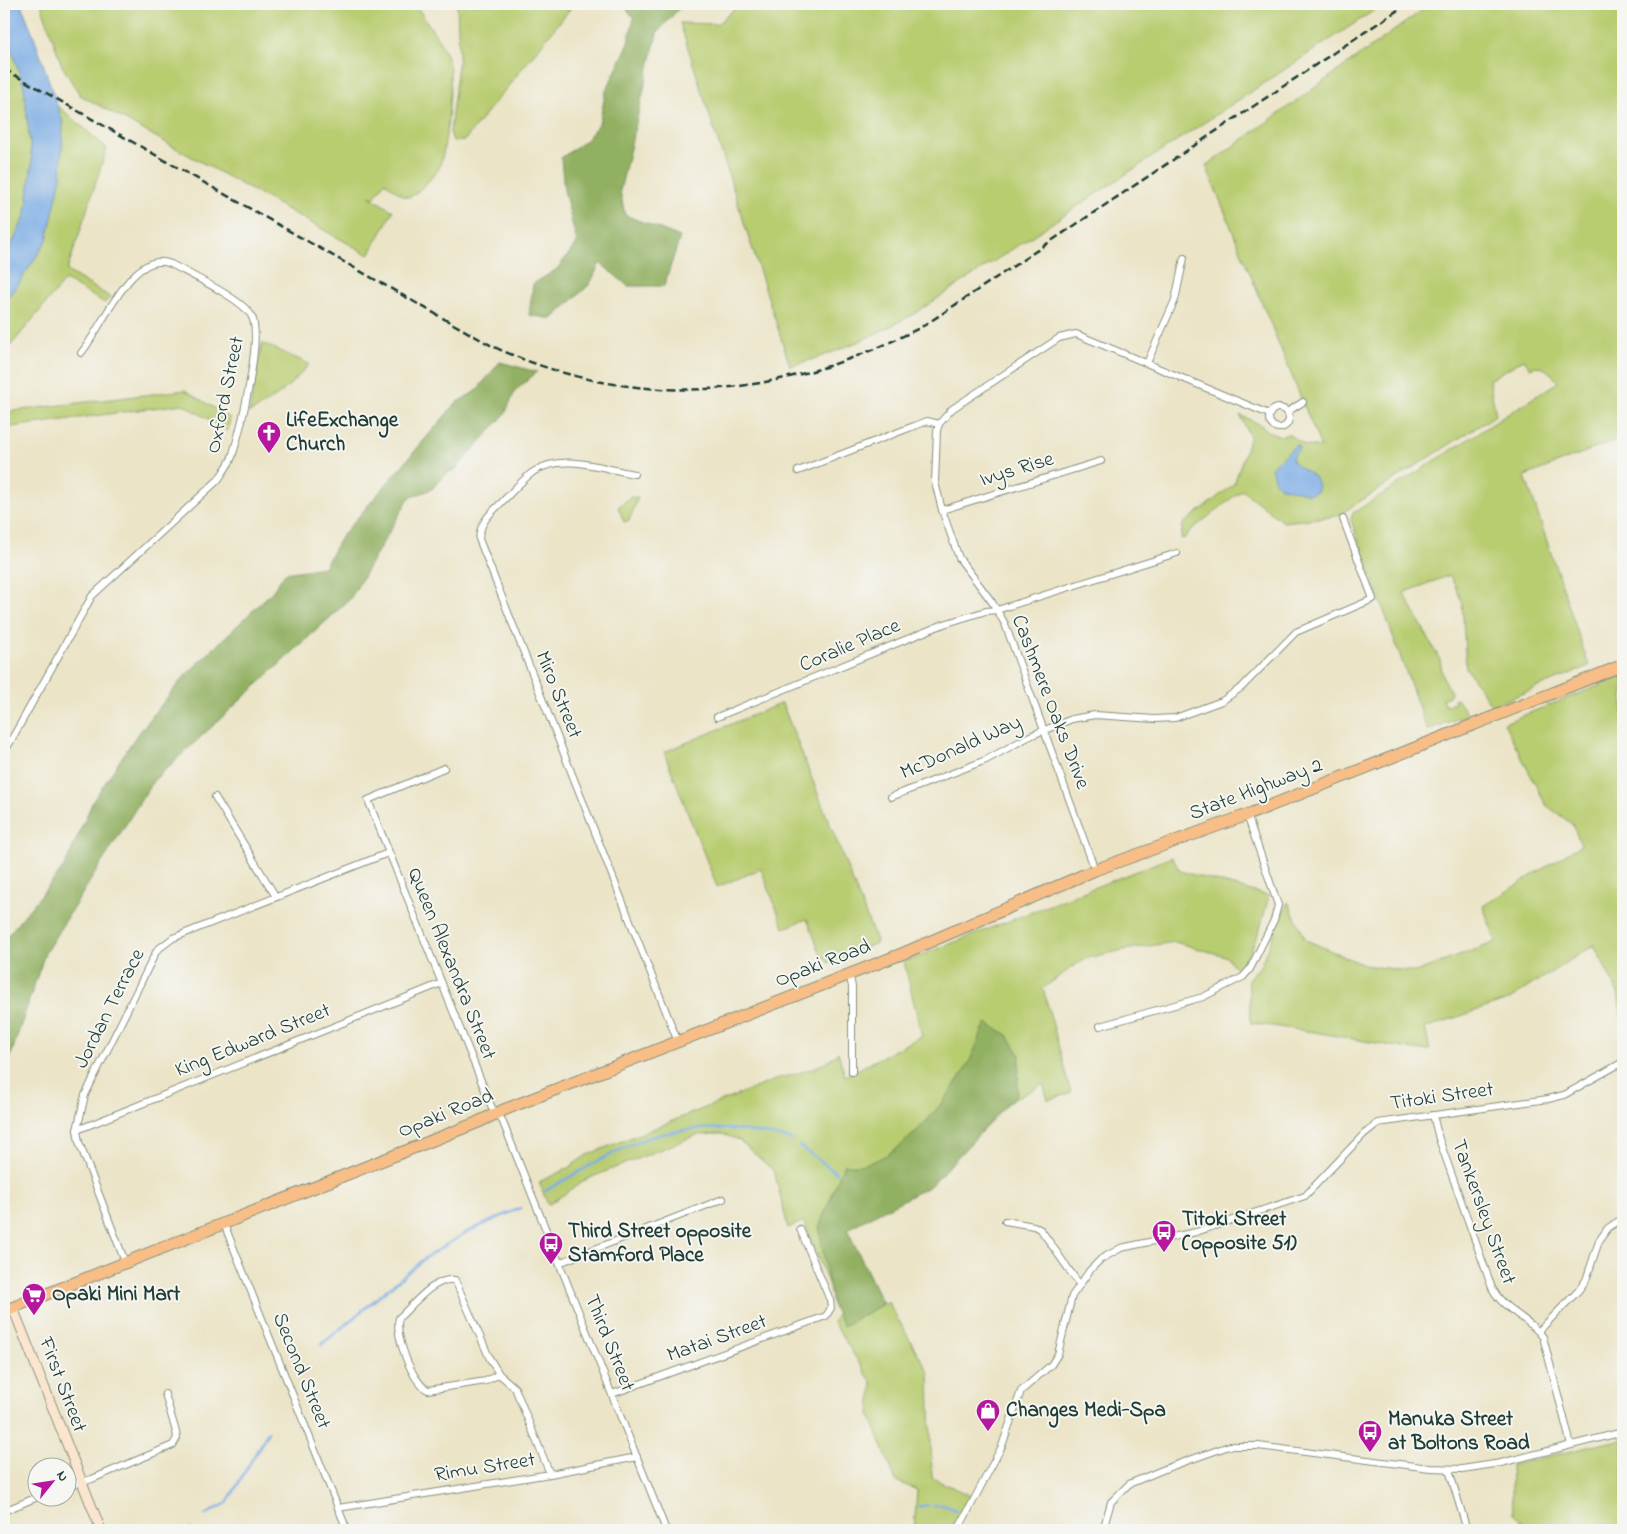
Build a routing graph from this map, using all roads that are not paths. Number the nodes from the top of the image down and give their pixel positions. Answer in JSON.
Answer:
{"nodes":[{"id":1,"x":1184,"y":258,"type":"dead end"},
{"id":2,"x":81,"y":353,"type":"dead end"},
{"id":3,"x":1147,"y":362,"type":"junction"},
{"id":4,"x":1303,"y":402,"type":"dead end"},
{"id":5,"x":1287,"y":412,"type":"junction"},
{"id":6,"x":1269,"y":414,"type":"junction"},
{"id":7,"x":939,"y":424,"type":"junction"},
{"id":8,"x":1101,"y":461,"type":"dead end"},
{"id":9,"x":798,"y":471,"type":"dead end"},
{"id":10,"x":634,"y":474,"type":"dead end"},
{"id":11,"x":942,"y":510,"type":"junction"},
{"id":12,"x":1343,"y":519,"type":"dead end"},
{"id":13,"x":1177,"y":553,"type":"dead end"},
{"id":14,"x":997,"y":610,"type":"junction"},
{"id":15,"x":1623,"y":665,"type":"edge"},
{"id":16,"x":717,"y":717,"type":"dead end"},
{"id":17,"x":1044,"y":729,"type":"junction"},
{"id":18,"x":4,"y":753,"type":"edge"},
{"id":19,"x":444,"y":768,"type":"dead end"},
{"id":20,"x":215,"y":797,"type":"dead end"},
{"id":21,"x":891,"y":797,"type":"dead end"},
{"id":22,"x":1247,"y":815,"type":"junction"},
{"id":23,"x":388,"y":853,"type":"junction"},
{"id":24,"x":1095,"y":870,"type":"junction"},
{"id":25,"x":276,"y":897,"type":"junction"},
{"id":26,"x":904,"y":953,"type":"joint"},
{"id":27,"x":849,"y":973,"type":"junction"},
{"id":28,"x":442,"y":983,"type":"junction"},
{"id":29,"x":1100,"y":1026,"type":"dead end"},
{"id":30,"x":678,"y":1042,"type":"junction"},
{"id":31,"x":1623,"y":1062,"type":"edge"},
{"id":32,"x":852,"y":1072,"type":"dead end"},
{"id":33,"x":497,"y":1114,"type":"junction"},
{"id":34,"x":1433,"y":1115,"type":"junction"},
{"id":35,"x":77,"y":1130,"type":"junction"},
{"id":36,"x":723,"y":1199,"type":"dead end"},
{"id":37,"x":1623,"y":1218,"type":"edge"},
{"id":38,"x":1005,"y":1221,"type":"dead end"},
{"id":39,"x":224,"y":1224,"type":"junction"},
{"id":40,"x":800,"y":1229,"type":"dead end"},
{"id":41,"x":125,"y":1262,"type":"junction"},
{"id":42,"x":559,"y":1263,"type":"junction"},
{"id":43,"x":1079,"y":1284,"type":"junction"},
{"id":44,"x":8,"y":1309,"type":"edge"},
{"id":45,"x":1539,"y":1331,"type":"junction"},
{"id":46,"x":499,"y":1374,"type":"junction"},
{"id":47,"x":165,"y":1394,"type":"dead end"},
{"id":48,"x":612,"y":1394,"type":"junction"},
{"id":49,"x":1623,"y":1432,"type":"edge"},
{"id":50,"x":1571,"y":1446,"type":"junction"},
{"id":51,"x":637,"y":1457,"type":"junction"},
{"id":52,"x":1449,"y":1470,"type":"junction"},
{"id":53,"x":550,"y":1474,"type":"junction"},
{"id":54,"x":81,"y":1481,"type":"junction"},
{"id":55,"x":78,"y":1482,"type":"edge"},
{"id":56,"x":28,"y":1501,"type":"edge"},
{"id":57,"x":338,"y":1508,"type":"junction"},
{"id":58,"x":4,"y":1511,"type":"edge"},
{"id":59,"x":101,"y":1530,"type":"edge"},
{"id":60,"x":347,"y":1530,"type":"edge"},
{"id":61,"x":666,"y":1530,"type":"edge"},
{"id":62,"x":958,"y":1530,"type":"edge"},
{"id":63,"x":1104,"y":1530,"type":"edge"},
{"id":64,"x":1466,"y":1530,"type":"edge"}],
"edges":[{"from":1,"to":3,"type":"street"},
{"from":2,"to":18,"type":"street","name":"Oxford Street"},
{"from":3,"to":6,"type":"street"},
{"from":3,"to":7,"type":"street"},
{"from":4,"to":5,"type":"street"},
{"from":5,"to":6,"type":"street"},
{"from":5,"to":6,"type":"street"},
{"from":7,"to":9,"type":"street"},
{"from":7,"to":11,"type":"street","name":"Cashmere Oaks Drive"},
{"from":8,"to":11,"type":"street","name":"Ivys Rise"},
{"from":10,"to":30,"type":"street","name":"Miro Street"},
{"from":11,"to":14,"type":"street","name":"Cashmere Oaks Drive"},
{"from":12,"to":17,"type":"street","name":"McDonald Way"},
{"from":13,"to":14,"type":"street","name":"Coralie Place"},
{"from":14,"to":16,"type":"street","name":"Coralie Place"},
{"from":14,"to":17,"type":"street","name":"Cashmere Oaks Drive"},
{"from":15,"to":22,"type":"highway","name":"State Highway 2"},
{"from":17,"to":21,"type":"street","name":"McDonald Way"},
{"from":17,"to":24,"type":"street","name":"Cashmere Oaks Drive"},
{"from":19,"to":23,"type":"street","name":"Queen Alexandra Street"},
{"from":20,"to":25,"type":"street"},
{"from":22,"to":24,"type":"highway","name":"State Highway 2"},
{"from":22,"to":29,"type":"street"},
{"from":23,"to":25,"type":"street","name":"Jordan Terrace"},
{"from":23,"to":28,"type":"street","name":"Queen Alexandra Street"},
{"from":24,"to":26,"type":"highway","name":"State Highway 2"},
{"from":25,"to":35,"type":"street","name":"Jordan Terrace"},
{"from":26,"to":27,"type":"highway","name":"Opaki Road"},
{"from":27,"to":30,"type":"highway","name":"Opaki Road"},
{"from":27,"to":32,"type":"street"},
{"from":28,"to":33,"type":"street","name":"Queen Alexandra Street"},
{"from":28,"to":35,"type":"street","name":"King Edward Street"},
{"from":30,"to":33,"type":"highway","name":"Opaki Road"},
{"from":31,"to":34,"type":"street","name":"Titoki Street"},
{"from":33,"to":39,"type":"highway","name":"Opaki Road"},
{"from":33,"to":42,"type":"street","name":"Third Street"},
{"from":34,"to":43,"type":"street","name":"Titoki Street"},
{"from":34,"to":45,"type":"street","name":"Tankersley Street"},
{"from":35,"to":41,"type":"street","name":"Jordan Terrace"},
{"from":36,"to":42,"type":"street"},
{"from":37,"to":45,"type":"street"},
{"from":38,"to":43,"type":"street"},
{"from":39,"to":41,"type":"highway","name":"Opaki Road"},
{"from":39,"to":57,"type":"street","name":"Second Street"},
{"from":40,"to":48,"type":"street","name":"Matai Street"},
{"from":41,"to":44,"type":"highway","name":"Opaki Road"},
{"from":42,"to":48,"type":"street","name":"Third Street"},
{"from":43,"to":62,"type":"street","name":"Titoki Street"},
{"from":44,"to":54,"type":"street","name":"First Street"},
{"from":45,"to":50,"type":"street"},
{"from":46,"to":46,"type":"street"},
{"from":46,"to":53,"type":"street"},
{"from":47,"to":54,"type":"street"},
{"from":48,"to":51,"type":"street","name":"Third Street"},
{"from":49,"to":50,"type":"street"},
{"from":50,"to":52,"type":"street"},
{"from":51,"to":53,"type":"street","name":"Rimu Street"},
{"from":51,"to":61,"type":"street","name":"Third Street"},
{"from":52,"to":63,"type":"street"},
{"from":52,"to":64,"type":"street"},
{"from":53,"to":57,"type":"street","name":"Rimu Street"},
{"from":54,"to":55,"type":"street"},
{"from":54,"to":59,"type":"street","name":"First Street"},
{"from":56,"to":58,"type":"street"},
{"from":57,"to":60,"type":"street","name":"Second Street"}]}
